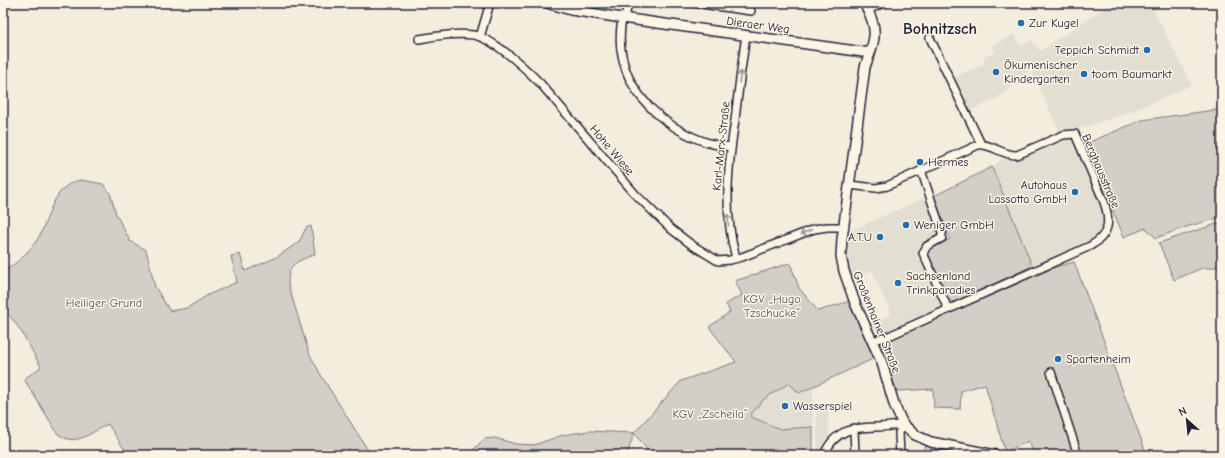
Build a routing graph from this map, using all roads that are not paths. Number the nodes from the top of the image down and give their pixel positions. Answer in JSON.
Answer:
{"nodes":[{"id":1,"x":490,"y":3,"type":"edge"},
{"id":2,"x":547,"y":3,"type":"edge"},
{"id":3,"x":628,"y":3,"type":"edge"},
{"id":4,"x":694,"y":3,"type":"edge"},
{"id":5,"x":881,"y":3,"type":"edge"},
{"id":6,"x":866,"y":6,"type":"edge"},
{"id":7,"x":751,"y":11,"type":"dead end"},
{"id":8,"x":623,"y":18,"type":"junction"},
{"id":9,"x":746,"y":35,"type":"junction"},
{"id":10,"x":480,"y":37,"type":"junction"},
{"id":11,"x":930,"y":38,"type":"dead end"},
{"id":12,"x":419,"y":39,"type":"dead end"},
{"id":13,"x":870,"y":53,"type":"junction"},
{"id":14,"x":981,"y":144,"type":"junction"},
{"id":15,"x":731,"y":147,"type":"junction"},
{"id":16,"x":921,"y":170,"type":"junction"},
{"id":17,"x":850,"y":186,"type":"junction"},
{"id":18,"x":844,"y":227,"type":"junction"},
{"id":19,"x":736,"y":258,"type":"junction"},
{"id":20,"x":948,"y":309,"type":"junction"},
{"id":21,"x":872,"y":340,"type":"junction"},
{"id":22,"x":1051,"y":372,"type":"dead end"},
{"id":23,"x":903,"y":424,"type":"junction"},
{"id":24,"x":854,"y":428,"type":"junction"},
{"id":25,"x":824,"y":455,"type":"edge"},
{"id":26,"x":855,"y":455,"type":"edge"},
{"id":27,"x":900,"y":455,"type":"edge"},
{"id":28,"x":995,"y":455,"type":"edge"},
{"id":29,"x":1078,"y":455,"type":"edge"}],
"edges":[{"from":1,"to":10,"type":"street"},
{"from":2,"to":8,"type":"main road","name":"Dieraer Weg"},
{"from":3,"to":8,"type":"street"},
{"from":4,"to":7,"type":"street"},
{"from":5,"to":6,"type":"main road"},
{"from":6,"to":13,"type":"main road","name":"Großenhainer Straße"},
{"from":8,"to":9,"type":"main road","name":"Dieraer Weg"},
{"from":8,"to":15,"type":"street"},
{"from":9,"to":13,"type":"main road","name":"Dieraer Weg"},
{"from":15,"to":9,"type":"street","name":"Karl-Marx-Straße","one_way":true},
{"from":10,"to":12,"type":"street","name":"Hohe Wiese"},
{"from":10,"to":19,"type":"street","name":"Hohe Wiese"},
{"from":11,"to":14,"type":"street"},
{"from":13,"to":17,"type":"main road","name":"Großenhainer Straße"},
{"from":14,"to":16,"type":"street"},
{"from":14,"to":20,"type":"street","name":"Berghausstraße"},
{"from":19,"to":15,"type":"street","name":"Karl-Marx-Straße","one_way":true},
{"from":16,"to":17,"type":"street"},
{"from":16,"to":20,"type":"street"},
{"from":17,"to":18,"type":"main road","name":"Großenhainer Straße"},
{"from":18,"to":19,"type":"street","name":"Hohe Wiese","one_way":true},
{"from":18,"to":21,"type":"main road","name":"Großenhainer Straße"},
{"from":20,"to":21,"type":"street","name":"Berghausstraße"},
{"from":21,"to":23,"type":"main road","name":"Großenhainer Straße"},
{"from":22,"to":29,"type":"street"},
{"from":23,"to":24,"type":"street"},
{"from":23,"to":27,"type":"street"},
{"from":23,"to":28,"type":"main road","name":"Großenhainer Straße"},
{"from":24,"to":25,"type":"street"},
{"from":24,"to":26,"type":"street"}]}
